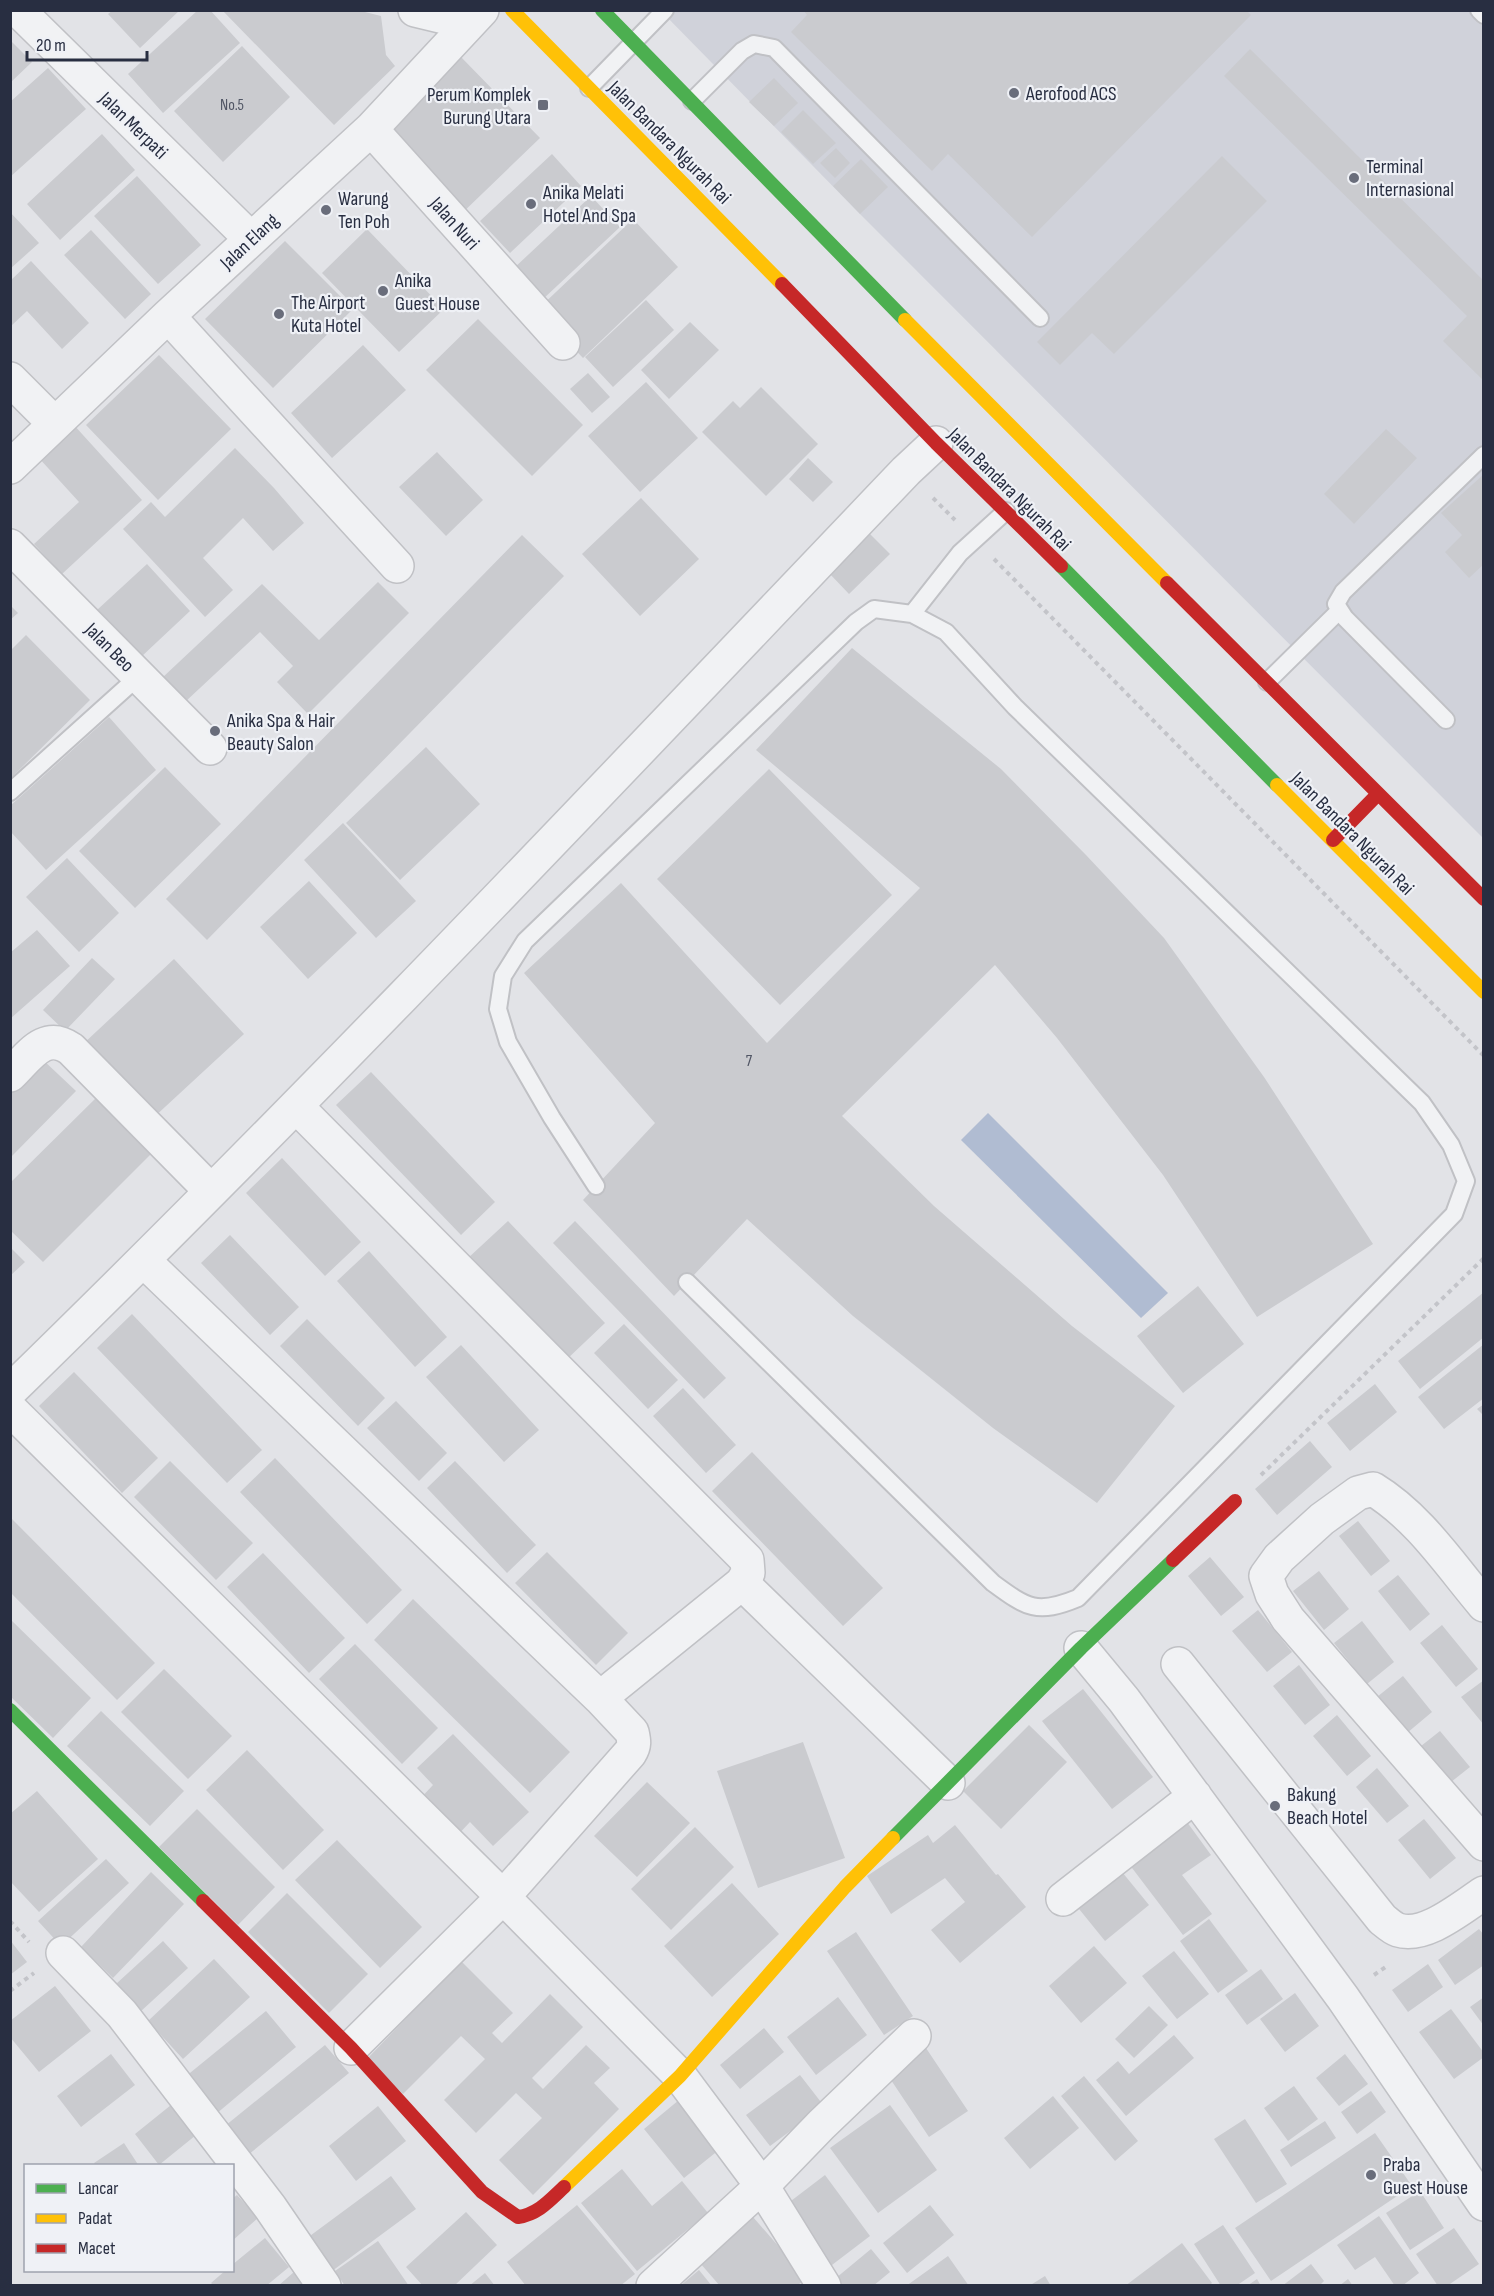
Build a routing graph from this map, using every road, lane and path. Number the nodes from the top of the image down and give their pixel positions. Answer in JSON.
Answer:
{"nodes":[{"id":1,"x":18,"y":10,"type":"edge"},
{"id":2,"x":415,"y":10,"type":"edge"},
{"id":3,"x":512,"y":10,"type":"edge"},
{"id":4,"x":602,"y":10,"type":"edge"},
{"id":5,"x":665,"y":10,"type":"edge"},
{"id":6,"x":1479,"y":10,"type":"edge"},
{"id":7,"x":1484,"y":15,"type":"edge"},
{"id":8,"x":476,"y":17,"type":"edge"},
{"id":9,"x":633,"y":42,"type":"junction"},
{"id":10,"x":589,"y":88,"type":"junction"},
{"id":11,"x":692,"y":101,"type":"junction"},
{"id":12,"x":371,"y":129,"type":"junction"},
{"id":13,"x":251,"y":239,"type":"junction"},
{"id":14,"x":168,"y":316,"type":"junction"},
{"id":15,"x":1040,"y":318,"type":"dead end"},
{"id":16,"x":563,"y":343,"type":"dead end"},
{"id":17,"x":10,"y":379,"type":"edge"},
{"id":18,"x":55,"y":424,"type":"junction"},
{"id":19,"x":936,"y":443,"type":"junction"},
{"id":20,"x":1484,"y":455,"type":"edge"},
{"id":21,"x":10,"y":467,"type":"edge"},
{"id":22,"x":1006,"y":511,"type":"junction"},
{"id":23,"x":10,"y":546,"type":"edge"},
{"id":24,"x":397,"y":566,"type":"dead end"},
{"id":25,"x":1338,"y":611,"type":"junction"},
{"id":26,"x":912,"y":614,"type":"junction"},
{"id":27,"x":139,"y":676,"type":"junction"},
{"id":28,"x":1267,"y":682,"type":"junction"},
{"id":29,"x":1446,"y":720,"type":"dead end"},
{"id":30,"x":210,"y":748,"type":"dead end"},
{"id":31,"x":10,"y":792,"type":"edge"},
{"id":32,"x":1378,"y":794,"type":"junction"},
{"id":33,"x":1333,"y":840,"type":"junction"},
{"id":34,"x":1484,"y":899,"type":"edge"},
{"id":35,"x":1484,"y":992,"type":"edge"},
{"id":36,"x":10,"y":1075,"type":"edge"},
{"id":37,"x":296,"y":1106,"type":"junction"},
{"id":38,"x":596,"y":1186,"type":"dead end"},
{"id":39,"x":211,"y":1191,"type":"junction"},
{"id":40,"x":1484,"y":1258,"type":"edge"},
{"id":41,"x":144,"y":1261,"type":"junction"},
{"id":42,"x":687,"y":1282,"type":"dead end"},
{"id":43,"x":10,"y":1391,"type":"edge"},
{"id":44,"x":10,"y":1409,"type":"edge"},
{"id":45,"x":1235,"y":1501,"type":"joint"},
{"id":46,"x":742,"y":1583,"type":"junction"},
{"id":47,"x":1484,"y":1605,"type":"edge"},
{"id":48,"x":1081,"y":1648,"type":"junction"},
{"id":49,"x":1178,"y":1664,"type":"dead end"},
{"id":50,"x":600,"y":1698,"type":"junction"},
{"id":51,"x":10,"y":1710,"type":"edge"},
{"id":52,"x":948,"y":1783,"type":"junction"},
{"id":53,"x":1194,"y":1796,"type":"junction"},
{"id":54,"x":1484,"y":1844,"type":"edge"},
{"id":55,"x":1484,"y":1893,"type":"edge"},
{"id":56,"x":503,"y":1897,"type":"junction"},
{"id":57,"x":1063,"y":1899,"type":"dead end"},
{"id":58,"x":63,"y":1953,"type":"dead end"},
{"id":59,"x":914,"y":2036,"type":"dead end"},
{"id":60,"x":351,"y":2048,"type":"junction"},
{"id":61,"x":680,"y":2076,"type":"junction"},
{"id":62,"x":762,"y":2186,"type":"junction"},
{"id":63,"x":1484,"y":2204,"type":"edge"},
{"id":64,"x":324,"y":2286,"type":"edge"},
{"id":65,"x":653,"y":2286,"type":"edge"},
{"id":66,"x":824,"y":2286,"type":"edge"}],
"edges":[{"from":1,"to":13,"type":"street","name":"Jalan Merpati"},
{"from":2,"to":8,"type":"street"},
{"from":3,"to":10,"type":"street","name":"Jalan Bandara Ngurah Rai"},
{"from":4,"to":9,"type":"street"},
{"from":5,"to":9,"type":"lane"},
{"from":6,"to":7,"type":"lane"},
{"from":8,"to":12,"type":"street","name":"Jalan Elang"},
{"from":9,"to":10,"type":"lane"},
{"from":9,"to":11,"type":"street"},
{"from":10,"to":19,"type":"street","name":"Jalan Bandara Ngurah Rai"},
{"from":11,"to":15,"type":"lane"},
{"from":11,"to":28,"type":"street"},
{"from":12,"to":13,"type":"street","name":"Jalan Elang"},
{"from":12,"to":16,"type":"street","name":"Jalan Nuri"},
{"from":13,"to":14,"type":"street","name":"Jalan Elang"},
{"from":14,"to":18,"type":"street","name":"Jalan Elang"},
{"from":14,"to":24,"type":"street"},
{"from":17,"to":18,"type":"street"},
{"from":18,"to":21,"type":"street","name":"Jalan Elang"},
{"from":19,"to":22,"type":"street","name":"Jalan Bandara Ngurah Rai"},
{"from":19,"to":37,"type":"street"},
{"from":20,"to":25,"type":"lane"},
{"from":22,"to":26,"type":"lane"},
{"from":22,"to":33,"type":"street","name":"Jalan Bandara Ngurah Rai"},
{"from":23,"to":27,"type":"street","name":"Jalan Beo"},
{"from":25,"to":28,"type":"lane"},
{"from":25,"to":29,"type":"lane"},
{"from":26,"to":38,"type":"lane"},
{"from":26,"to":42,"type":"lane"},
{"from":27,"to":30,"type":"street","name":"Jalan Beo"},
{"from":27,"to":31,"type":"lane"},
{"from":28,"to":32,"type":"street"},
{"from":32,"to":33,"type":"street"},
{"from":32,"to":34,"type":"street"},
{"from":33,"to":35,"type":"street","name":"Jalan Bandara Ngurah Rai"},
{"from":36,"to":39,"type":"street"},
{"from":37,"to":39,"type":"street"},
{"from":37,"to":46,"type":"street"},
{"from":39,"to":41,"type":"street"},
{"from":40,"to":45,"type":"path"},
{"from":41,"to":43,"type":"street"},
{"from":41,"to":50,"type":"street"},
{"from":44,"to":56,"type":"street"},
{"from":45,"to":48,"type":"street"},
{"from":46,"to":50,"type":"street"},
{"from":46,"to":52,"type":"street"},
{"from":47,"to":54,"type":"street"},
{"from":48,"to":52,"type":"street"},
{"from":48,"to":53,"type":"street"},
{"from":49,"to":55,"type":"street"},
{"from":50,"to":56,"type":"street"},
{"from":51,"to":60,"type":"street"},
{"from":52,"to":61,"type":"street"},
{"from":53,"to":57,"type":"street"},
{"from":53,"to":63,"type":"street"},
{"from":56,"to":60,"type":"street"},
{"from":56,"to":61,"type":"street"},
{"from":58,"to":64,"type":"street"},
{"from":59,"to":62,"type":"street"},
{"from":60,"to":61,"type":"street"},
{"from":61,"to":62,"type":"street"},
{"from":62,"to":65,"type":"street"},
{"from":62,"to":66,"type":"street"}]}
